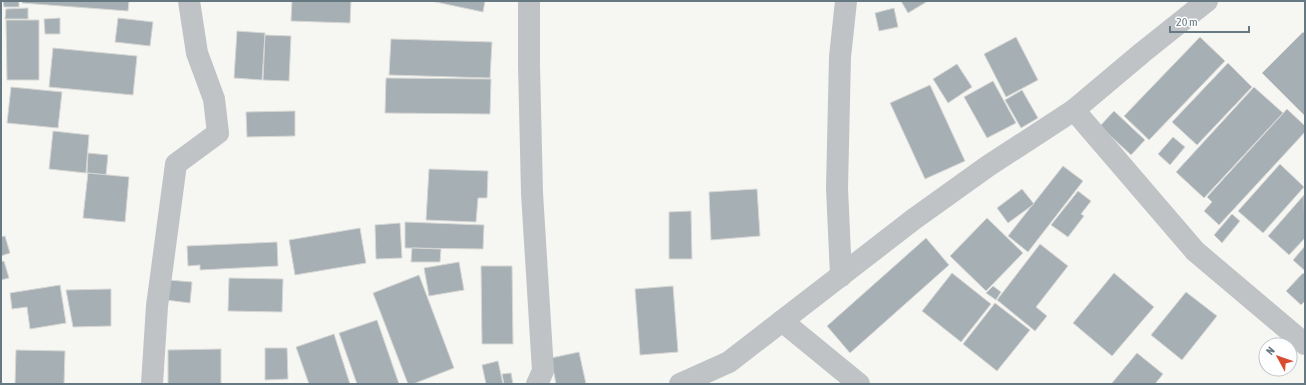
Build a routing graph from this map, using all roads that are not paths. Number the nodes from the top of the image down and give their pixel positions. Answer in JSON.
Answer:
{"nodes":[{"id":1,"x":189,"y":1,"type":"edge"},
{"id":2,"x":529,"y":1,"type":"edge"},
{"id":3,"x":846,"y":1,"type":"edge"},
{"id":4,"x":1207,"y":1,"type":"edge"},
{"id":5,"x":1190,"y":8,"type":"edge"},
{"id":6,"x":1074,"y":110,"type":"junction"},
{"id":7,"x":841,"y":276,"type":"junction"},
{"id":8,"x":782,"y":321,"type":"junction"},
{"id":9,"x":1305,"y":344,"type":"edge"},
{"id":10,"x":152,"y":384,"type":"edge"},
{"id":11,"x":537,"y":384,"type":"edge"},
{"id":12,"x":680,"y":384,"type":"edge"},
{"id":13,"x":859,"y":384,"type":"edge"}],
"edges":[{"from":1,"to":10,"type":"street"},
{"from":2,"to":11,"type":"street"},
{"from":3,"to":7,"type":"street"},
{"from":4,"to":5,"type":"street"},
{"from":5,"to":6,"type":"street"},
{"from":6,"to":7,"type":"street"},
{"from":6,"to":9,"type":"street"},
{"from":7,"to":8,"type":"street"},
{"from":8,"to":12,"type":"street"},
{"from":8,"to":13,"type":"street"}]}
